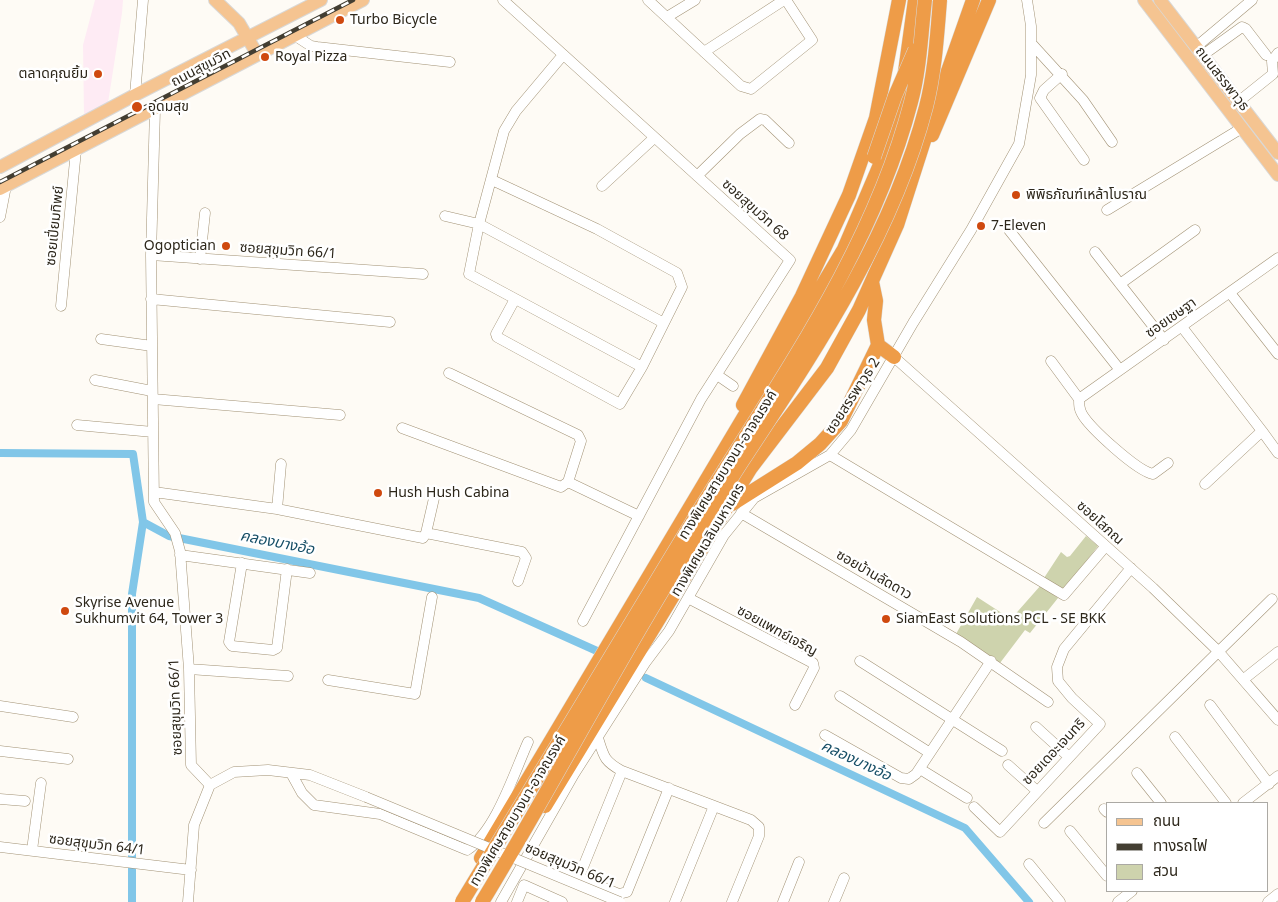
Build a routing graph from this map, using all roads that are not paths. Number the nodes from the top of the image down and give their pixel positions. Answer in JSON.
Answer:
{"nodes":[{"id":1,"x":143,"y":0,"type":"edge"},
{"id":2,"x":215,"y":0,"type":"edge"},
{"id":3,"x":321,"y":0,"type":"edge"},
{"id":4,"x":363,"y":0,"type":"edge"},
{"id":5,"x":503,"y":0,"type":"edge"},
{"id":6,"x":648,"y":0,"type":"edge"},
{"id":7,"x":695,"y":0,"type":"edge"},
{"id":8,"x":785,"y":0,"type":"edge"},
{"id":9,"x":899,"y":0,"type":"edge"},
{"id":10,"x":915,"y":0,"type":"edge"},
{"id":11,"x":925,"y":0,"type":"edge"},
{"id":12,"x":942,"y":0,"type":"edge"},
{"id":13,"x":973,"y":0,"type":"edge"},
{"id":14,"x":989,"y":0,"type":"edge"},
{"id":15,"x":1026,"y":0,"type":"edge"},
{"id":16,"x":1160,"y":0,"type":"edge"},
{"id":17,"x":1252,"y":0,"type":"edge"},
{"id":18,"x":1146,"y":1,"type":"edge"},
{"id":19,"x":667,"y":18,"type":"junction"},
{"id":20,"x":294,"y":35,"type":"junction"},
{"id":21,"x":249,"y":36,"type":"junction"},
{"id":22,"x":1031,"y":43,"type":"junction"},
{"id":23,"x":1200,"y":51,"type":"junction"},
{"id":24,"x":704,"y":52,"type":"junction"},
{"id":25,"x":1278,"y":53,"type":"edge"},
{"id":26,"x":257,"y":54,"type":"junction"},
{"id":27,"x":563,"y":55,"type":"junction"},
{"id":28,"x":1266,"y":55,"type":"dead end"},
{"id":29,"x":450,"y":62,"type":"dead end"},
{"id":30,"x":1062,"y":74,"type":"junction"},
{"id":31,"x":135,"y":95,"type":"junction"},
{"id":32,"x":1238,"y":102,"type":"junction"},
{"id":33,"x":155,"y":109,"type":"junction"},
{"id":34,"x":930,"y":122,"type":"junction"},
{"id":35,"x":1242,"y":128,"type":"junction"},
{"id":36,"x":654,"y":138,"type":"junction"},
{"id":37,"x":1112,"y":142,"type":"dead end"},
{"id":38,"x":789,"y":143,"type":"dead end"},
{"id":39,"x":76,"y":150,"type":"junction"},
{"id":40,"x":1278,"y":153,"type":"edge"},
{"id":41,"x":1084,"y":160,"type":"dead end"},
{"id":42,"x":0,"y":167,"type":"edge"},
{"id":43,"x":914,"y":172,"type":"junction"},
{"id":44,"x":1278,"y":175,"type":"edge"},
{"id":45,"x":697,"y":176,"type":"junction"},
{"id":46,"x":492,"y":180,"type":"junction"},
{"id":47,"x":602,"y":186,"type":"dead end"},
{"id":48,"x":3,"y":188,"type":"edge"},
{"id":49,"x":1107,"y":210,"type":"dead end"},
{"id":50,"x":205,"y":213,"type":"dead end"},
{"id":51,"x":445,"y":216,"type":"dead end"},
{"id":52,"x":0,"y":218,"type":"edge"},
{"id":53,"x":479,"y":224,"type":"junction"},
{"id":54,"x":1009,"y":230,"type":"dead end"},
{"id":55,"x":1195,"y":230,"type":"dead end"},
{"id":56,"x":1095,"y":252,"type":"dead end"},
{"id":57,"x":151,"y":255,"type":"junction"},
{"id":58,"x":200,"y":258,"type":"junction"},
{"id":59,"x":1278,"y":258,"type":"edge"},
{"id":60,"x":423,"y":274,"type":"dead end"},
{"id":61,"x":872,"y":282,"type":"junction"},
{"id":62,"x":1120,"y":284,"type":"junction"},
{"id":63,"x":1230,"y":293,"type":"junction"},
{"id":64,"x":818,"y":294,"type":"junction"},
{"id":65,"x":151,"y":299,"type":"junction"},
{"id":66,"x":515,"y":299,"type":"junction"},
{"id":67,"x":61,"y":306,"type":"dead end"},
{"id":68,"x":390,"y":322,"type":"dead end"},
{"id":69,"x":662,"y":322,"type":"junction"},
{"id":70,"x":1182,"y":327,"type":"junction"},
{"id":71,"x":100,"y":339,"type":"dead end"},
{"id":72,"x":1164,"y":340,"type":"junction"},
{"id":73,"x":878,"y":345,"type":"junction"},
{"id":74,"x":152,"y":346,"type":"junction"},
{"id":75,"x":1278,"y":354,"type":"edge"},
{"id":76,"x":894,"y":356,"type":"junction"},
{"id":77,"x":1051,"y":362,"type":"dead end"},
{"id":78,"x":642,"y":367,"type":"junction"},
{"id":79,"x":1120,"y":370,"type":"junction"},
{"id":80,"x":450,"y":373,"type":"dead end"},
{"id":81,"x":716,"y":375,"type":"junction"},
{"id":82,"x":95,"y":380,"type":"dead end"},
{"id":83,"x":733,"y":386,"type":"dead end"},
{"id":84,"x":152,"y":395,"type":"junction"},
{"id":85,"x":1079,"y":399,"type":"junction"},
{"id":86,"x":340,"y":415,"type":"dead end"},
{"id":87,"x":77,"y":425,"type":"dead end"},
{"id":88,"x":402,"y":428,"type":"dead end"},
{"id":89,"x":1262,"y":431,"type":"junction"},
{"id":90,"x":153,"y":432,"type":"junction"},
{"id":91,"x":1278,"y":452,"type":"edge"},
{"id":92,"x":830,"y":455,"type":"junction"},
{"id":93,"x":719,"y":458,"type":"junction"},
{"id":94,"x":1168,"y":463,"type":"dead end"},
{"id":95,"x":281,"y":464,"type":"dead end"},
{"id":96,"x":568,"y":482,"type":"junction"},
{"id":97,"x":1205,"y":484,"type":"dead end"},
{"id":98,"x":154,"y":492,"type":"junction"},
{"id":99,"x":435,"y":494,"type":"dead end"},
{"id":100,"x":277,"y":508,"type":"junction"},
{"id":101,"x":725,"y":510,"type":"junction"},
{"id":102,"x":741,"y":513,"type":"junction"},
{"id":103,"x":639,"y":516,"type":"junction"},
{"id":104,"x":426,"y":534,"type":"junction"},
{"id":105,"x":1105,"y":547,"type":"junction"},
{"id":106,"x":180,"y":553,"type":"junction"},
{"id":107,"x":242,"y":562,"type":"junction"},
{"id":108,"x":1131,"y":568,"type":"junction"},
{"id":109,"x":287,"y":569,"type":"junction"},
{"id":110,"x":310,"y":573,"type":"dead end"},
{"id":111,"x":518,"y":581,"type":"dead end"},
{"id":112,"x":432,"y":597,"type":"dead end"},
{"id":113,"x":688,"y":598,"type":"junction"},
{"id":114,"x":1272,"y":599,"type":"dead end"},
{"id":115,"x":583,"y":621,"type":"dead end"},
{"id":116,"x":1218,"y":651,"type":"junction"},
{"id":117,"x":1278,"y":652,"type":"edge"},
{"id":118,"x":860,"y":661,"type":"dead end"},
{"id":119,"x":992,"y":662,"type":"junction"},
{"id":120,"x":189,"y":669,"type":"junction"},
{"id":121,"x":288,"y":676,"type":"dead end"},
{"id":122,"x":1244,"y":679,"type":"junction"},
{"id":123,"x":328,"y":680,"type":"dead end"},
{"id":124,"x":840,"y":696,"type":"dead end"},
{"id":125,"x":1048,"y":702,"type":"dead end"},
{"id":126,"x":795,"y":705,"type":"dead end"},
{"id":127,"x":1210,"y":705,"type":"dead end"},
{"id":128,"x":0,"y":706,"type":"edge"},
{"id":129,"x":1276,"y":715,"type":"edge"},
{"id":130,"x":74,"y":717,"type":"dead end"},
{"id":131,"x":952,"y":719,"type":"junction"},
{"id":132,"x":1036,"y":727,"type":"dead end"},
{"id":133,"x":825,"y":735,"type":"dead end"},
{"id":134,"x":1174,"y":737,"type":"dead end"},
{"id":135,"x":598,"y":738,"type":"junction"},
{"id":136,"x":528,"y":742,"type":"dead end"},
{"id":137,"x":0,"y":751,"type":"edge"},
{"id":138,"x":1002,"y":751,"type":"dead end"},
{"id":139,"x":930,"y":753,"type":"junction"},
{"id":140,"x":1069,"y":757,"type":"junction"},
{"id":141,"x":68,"y":759,"type":"dead end"},
{"id":142,"x":1008,"y":765,"type":"dead end"},
{"id":143,"x":920,"y":768,"type":"junction"},
{"id":144,"x":622,"y":771,"type":"junction"},
{"id":145,"x":291,"y":773,"type":"junction"},
{"id":146,"x":1137,"y":773,"type":"dead end"},
{"id":147,"x":1278,"y":776,"type":"edge"},
{"id":148,"x":41,"y":782,"type":"dead end"},
{"id":149,"x":1269,"y":784,"type":"junction"},
{"id":150,"x":210,"y":785,"type":"junction"},
{"id":151,"x":669,"y":788,"type":"junction"},
{"id":152,"x":1037,"y":791,"type":"junction"},
{"id":153,"x":967,"y":798,"type":"dead end"},
{"id":154,"x":0,"y":799,"type":"edge"},
{"id":155,"x":25,"y":801,"type":"dead end"},
{"id":156,"x":1160,"y":802,"type":"edge"},
{"id":157,"x":1225,"y":802,"type":"edge"},
{"id":158,"x":1244,"y":802,"type":"edge"},
{"id":159,"x":714,"y":806,"type":"junction"},
{"id":160,"x":974,"y":807,"type":"dead end"},
{"id":161,"x":1044,"y":823,"type":"dead end"},
{"id":162,"x":1070,"y":831,"type":"dead end"},
{"id":163,"x":0,"y":847,"type":"edge"},
{"id":164,"x":32,"y":850,"type":"junction"},
{"id":165,"x":799,"y":862,"type":"dead end"},
{"id":166,"x":1030,"y":864,"type":"dead end"},
{"id":167,"x":555,"y":867,"type":"dead end"},
{"id":168,"x":191,"y":870,"type":"junction"},
{"id":169,"x":1106,"y":875,"type":"edge"},
{"id":170,"x":579,"y":877,"type":"junction"},
{"id":171,"x":844,"y":878,"type":"dead end"},
{"id":172,"x":1278,"y":894,"type":"edge"},
{"id":173,"x":543,"y":898,"type":"edge"},
{"id":174,"x":188,"y":902,"type":"edge"},
{"id":175,"x":455,"y":902,"type":"edge"},
{"id":176,"x":462,"y":902,"type":"edge"},
{"id":177,"x":482,"y":902,"type":"edge"},
{"id":178,"x":485,"y":902,"type":"edge"},
{"id":179,"x":501,"y":902,"type":"edge"},
{"id":180,"x":517,"y":902,"type":"edge"},
{"id":181,"x":562,"y":902,"type":"edge"},
{"id":182,"x":620,"y":902,"type":"edge"},
{"id":183,"x":675,"y":902,"type":"edge"},
{"id":184,"x":732,"y":902,"type":"edge"},
{"id":185,"x":783,"y":902,"type":"edge"},
{"id":186,"x":834,"y":902,"type":"edge"},
{"id":187,"x":1060,"y":902,"type":"edge"},
{"id":188,"x":1268,"y":902,"type":"edge"}],
"edges":[{"from":1,"to":31,"type":"street"},
{"from":2,"to":21,"type":"main road"},
{"from":3,"to":21,"type":"main road","name":"ถนนสุขุมวิท"},
{"from":4,"to":20,"type":"main road","name":"ถนนสุขุมวิท"},
{"from":5,"to":27,"type":"street","name":"ซอยสุขุมวิท 68"},
{"from":6,"to":19,"type":"street"},
{"from":7,"to":19,"type":"street"},
{"from":8,"to":24,"type":"street"},
{"from":8,"to":24,"type":"street"},
{"from":9,"to":93,"type":"highway"},
{"from":10,"to":64,"type":"highway"},
{"from":11,"to":176,"type":"highway","name":"ทางพิเศษสายบางนา-อาจณรงค์","bridge":true},
{"from":12,"to":34,"type":"highway"},
{"from":12,"to":64,"type":"highway","bridge":true},
{"from":12,"to":177,"type":"highway","name":"ทางพิเศษสายบางนา-อาจณรงค์","bridge":true},
{"from":13,"to":34,"type":"highway"},
{"from":14,"to":43,"type":"highway"},
{"from":15,"to":22,"type":"street","name":"ซอยสรรพาวุธ 2"},
{"from":16,"to":23,"type":"main road","name":"ถนนสรรพาวุธ"},
{"from":17,"to":23,"type":"street"},
{"from":18,"to":35,"type":"main road","name":"ถนนสรรพาวุธ"},
{"from":19,"to":24,"type":"street"},
{"from":20,"to":26,"type":"main road","name":"ถนนสุขุมวิท"},
{"from":20,"to":29,"type":"street"},
{"from":21,"to":26,"type":"main road"},
{"from":21,"to":31,"type":"main road","name":"ถนนสุขุมวิท"},
{"from":22,"to":30,"type":"street"},
{"from":22,"to":76,"type":"street","name":"ซอยสรรพาวุธ 2"},
{"from":23,"to":28,"type":"street"},
{"from":23,"to":32,"type":"main road","name":"ถนนสรรพาวุธ"},
{"from":25,"to":32,"type":"street"},
{"from":26,"to":33,"type":"main road","name":"ถนนสุขุมวิท"},
{"from":27,"to":36,"type":"street","name":"ซอยสุขุมวิท 68"},
{"from":27,"to":46,"type":"street"},
{"from":30,"to":37,"type":"street"},
{"from":30,"to":41,"type":"street"},
{"from":31,"to":42,"type":"main road","name":"ถนนสุขุมวิท"},
{"from":32,"to":40,"type":"main road","name":"ถนนสรรพาวุธ"},
{"from":33,"to":39,"type":"main road","name":"ถนนสุขุมวิท"},
{"from":33,"to":57,"type":"street","name":"ซอยสุขุมวิท 66/1"},
{"from":34,"to":43,"type":"highway"},
{"from":35,"to":44,"type":"main road","name":"ถนนสรรพาวุธ"},
{"from":35,"to":49,"type":"street"},
{"from":36,"to":45,"type":"street","name":"ซอยสุขุมวิท 68"},
{"from":36,"to":47,"type":"street"},
{"from":38,"to":45,"type":"street"},
{"from":39,"to":48,"type":"main road","name":"ถนนสุขุมวิท"},
{"from":39,"to":67,"type":"street","name":"ซอยเปี่ยมทิพย์"},
{"from":43,"to":61,"type":"highway","name":"ทางพิเศษเฉลิมมหานคร"},
{"from":45,"to":81,"type":"street","name":"ซอยสุขุมวิท 68"},
{"from":46,"to":53,"type":"street"},
{"from":46,"to":69,"type":"street"},
{"from":48,"to":52,"type":"street"},
{"from":50,"to":58,"type":"street"},
{"from":51,"to":53,"type":"street"},
{"from":53,"to":66,"type":"street"},
{"from":53,"to":69,"type":"street"},
{"from":54,"to":79,"type":"street"},
{"from":55,"to":62,"type":"street"},
{"from":56,"to":62,"type":"street"},
{"from":57,"to":58,"type":"street","name":"ซอยสุขุมวิท 66/1"},
{"from":57,"to":65,"type":"street","name":"ซอยสุขุมวิท 66/1"},
{"from":58,"to":60,"type":"street","name":"ซอยสุขุมวิท 66/1"},
{"from":59,"to":63,"type":"street","name":"ซอยเชษฐา"},
{"from":61,"to":73,"type":"highway"},
{"from":61,"to":101,"type":"highway","name":"ทางพิเศษเฉลิมมหานคร"},
{"from":62,"to":72,"type":"street"},
{"from":63,"to":70,"type":"street","name":"ซอยเชษฐา"},
{"from":63,"to":75,"type":"street"},
{"from":64,"to":93,"type":"highway"},
{"from":65,"to":68,"type":"street"},
{"from":65,"to":74,"type":"street","name":"ซอยสุขุมวิท 66/1"},
{"from":66,"to":78,"type":"street"},
{"from":66,"to":78,"type":"street"},
{"from":69,"to":78,"type":"street"},
{"from":70,"to":72,"type":"street","name":"ซอยเชษฐา"},
{"from":70,"to":89,"type":"street"},
{"from":71,"to":74,"type":"street"},
{"from":72,"to":79,"type":"street","name":"ซอยเชษฐา"},
{"from":73,"to":76,"type":"highway"},
{"from":73,"to":101,"type":"highway"},
{"from":74,"to":84,"type":"street","name":"ซอยสุขุมวิท 66/1"},
{"from":76,"to":92,"type":"street","name":"ซอยสรรพาวุธ 2"},
{"from":76,"to":105,"type":"street","name":"ซอยโสภณ"},
{"from":77,"to":85,"type":"street"},
{"from":79,"to":85,"type":"street","name":"ซอยเชษฐา"},
{"from":80,"to":96,"type":"street"},
{"from":81,"to":83,"type":"street"},
{"from":81,"to":103,"type":"street","name":"ซอยสุขุมวิท 68"},
{"from":82,"to":84,"type":"street"},
{"from":84,"to":86,"type":"street"},
{"from":84,"to":90,"type":"street","name":"ซอยสุขุมวิท 66/1"},
{"from":85,"to":94,"type":"street"},
{"from":87,"to":90,"type":"street"},
{"from":88,"to":96,"type":"street"},
{"from":89,"to":91,"type":"street"},
{"from":89,"to":97,"type":"street"},
{"from":90,"to":98,"type":"street","name":"ซอยสุขุมวิท 66/1"},
{"from":92,"to":102,"type":"street","name":"ซอยสรรพาวุธ 2"},
{"from":92,"to":105,"type":"street"},
{"from":93,"to":175,"type":"highway"},
{"from":95,"to":100,"type":"street"},
{"from":96,"to":103,"type":"street"},
{"from":98,"to":100,"type":"street"},
{"from":98,"to":106,"type":"street","name":"ซอยสุขุมวิท 66/1"},
{"from":99,"to":104,"type":"street"},
{"from":100,"to":104,"type":"street"},
{"from":101,"to":178,"type":"highway","name":"ทางพิเศษเฉลิมมหานคร"},
{"from":102,"to":113,"type":"street","name":"ซอยสรรพาวุธ 2"},
{"from":102,"to":119,"type":"street","name":"ซอยบ้านลัดดาว"},
{"from":103,"to":115,"type":"street","name":"ซอยสุขุมวิท 68"},
{"from":104,"to":111,"type":"street"},
{"from":105,"to":108,"type":"street","name":"ซอยโสภณ"},
{"from":106,"to":107,"type":"street"},
{"from":106,"to":120,"type":"street","name":"ซอยสุขุมวิท 66/1"},
{"from":107,"to":109,"type":"street"},
{"from":107,"to":109,"type":"street"},
{"from":108,"to":116,"type":"street","name":"ซอยโสภณ"},
{"from":108,"to":140,"type":"street","name":"ซอยเดอะเจนทริ"},
{"from":109,"to":110,"type":"street"},
{"from":112,"to":123,"type":"street"},
{"from":113,"to":126,"type":"street","name":"ซอยแพทย์เจริญ"},
{"from":113,"to":135,"type":"street","name":"ซอยสรรพาวุธ 2"},
{"from":114,"to":116,"type":"street"},
{"from":116,"to":122,"type":"street","name":"ซอยโสภณ"},
{"from":116,"to":161,"type":"street"},
{"from":117,"to":122,"type":"street"},
{"from":118,"to":131,"type":"street"},
{"from":119,"to":125,"type":"street","name":"ซอยบ้านลัดดาว"},
{"from":119,"to":131,"type":"street"},
{"from":120,"to":121,"type":"street"},
{"from":120,"to":150,"type":"street","name":"ซอยสุขุมวิท 66/1"},
{"from":122,"to":129,"type":"street","name":"ซอยโสภณ"},
{"from":124,"to":139,"type":"street"},
{"from":127,"to":149,"type":"street"},
{"from":128,"to":130,"type":"street"},
{"from":131,"to":138,"type":"street"},
{"from":131,"to":139,"type":"street"},
{"from":132,"to":140,"type":"street"},
{"from":133,"to":143,"type":"street"},
{"from":134,"to":157,"type":"street"},
{"from":135,"to":144,"type":"street"},
{"from":135,"to":179,"type":"street","name":"ซอยสรรพาวุธ 2"},
{"from":136,"to":145,"type":"street"},
{"from":137,"to":141,"type":"street"},
{"from":139,"to":143,"type":"street"},
{"from":140,"to":152,"type":"street","name":"ซอยเดอะเจนทริ"},
{"from":142,"to":152,"type":"street"},
{"from":143,"to":153,"type":"street"},
{"from":144,"to":151,"type":"street"},
{"from":144,"to":170,"type":"street"},
{"from":145,"to":150,"type":"street","name":"ซอยสุขุมวิท 66/1"},
{"from":145,"to":182,"type":"street","name":"ซอยสุขุมวิท 66/1","bridge":true},
{"from":146,"to":156,"type":"street"},
{"from":147,"to":149,"type":"street"},
{"from":148,"to":164,"type":"street"},
{"from":149,"to":158,"type":"street"},
{"from":150,"to":168,"type":"street"},
{"from":151,"to":159,"type":"street"},
{"from":151,"to":170,"type":"street"},
{"from":152,"to":160,"type":"street","name":"ซอยเดอะเจนทริ"},
{"from":154,"to":155,"type":"street"},
{"from":159,"to":183,"type":"street"},
{"from":159,"to":184,"type":"street"},
{"from":162,"to":169,"type":"street"},
{"from":163,"to":164,"type":"street","name":"ซอยสุขุมวิท 64/1"},
{"from":164,"to":168,"type":"street","name":"ซอยสุขุมวิท 64/1"},
{"from":165,"to":185,"type":"street"},
{"from":166,"to":187,"type":"street"},
{"from":167,"to":170,"type":"street"},
{"from":168,"to":174,"type":"street"},
{"from":171,"to":186,"type":"street"},
{"from":172,"to":188,"type":"street"},
{"from":173,"to":180,"type":"street"},
{"from":173,"to":181,"type":"street"}]}
